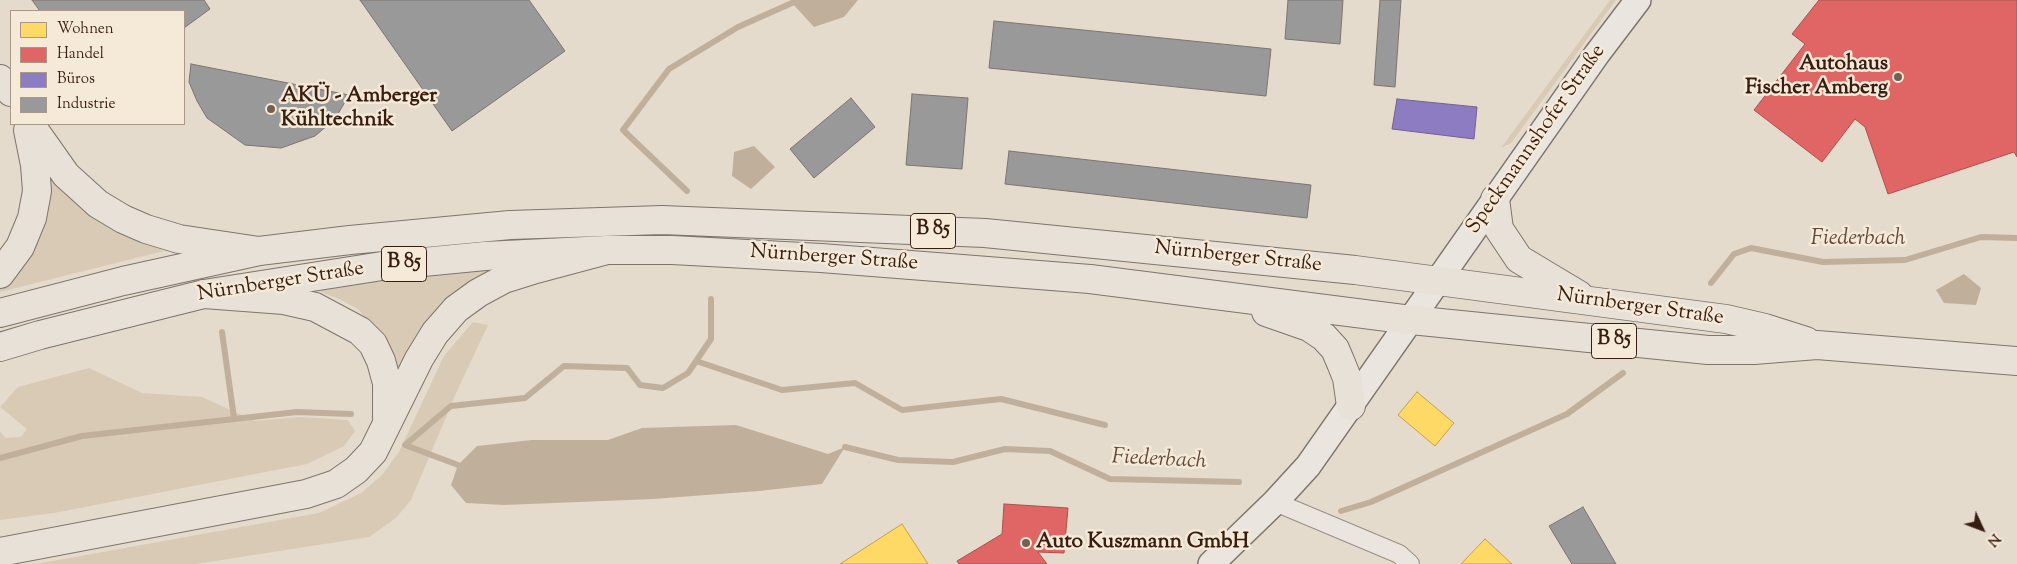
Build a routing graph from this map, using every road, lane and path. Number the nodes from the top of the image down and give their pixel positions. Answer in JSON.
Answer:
{"nodes":[{"id":1,"x":1638,"y":0,"type":"edge"},
{"id":2,"x":0,"y":79,"type":"edge"},
{"id":3,"x":10,"y":91,"type":"edge"},
{"id":4,"x":28,"y":125,"type":"edge"},
{"id":5,"x":29,"y":125,"type":"edge"},
{"id":6,"x":1495,"y":199,"type":"junction"},
{"id":7,"x":607,"y":250,"type":"junction"},
{"id":8,"x":259,"y":251,"type":"junction"},
{"id":9,"x":0,"y":274,"type":"edge"},
{"id":10,"x":1438,"y":281,"type":"junction"},
{"id":11,"x":1200,"y":292,"type":"junction"},
{"id":12,"x":204,"y":294,"type":"junction"},
{"id":13,"x":1592,"y":302,"type":"junction"},
{"id":14,"x":0,"y":313,"type":"edge"},
{"id":15,"x":1411,"y":320,"type":"junction"},
{"id":16,"x":1817,"y":345,"type":"junction"},
{"id":17,"x":0,"y":347,"type":"edge"},
{"id":18,"x":2017,"y":361,"type":"edge"},
{"id":19,"x":1351,"y":406,"type":"junction"},
{"id":20,"x":386,"y":427,"type":"junction"},
{"id":21,"x":1275,"y":502,"type":"junction"},
{"id":22,"x":2,"y":550,"type":"edge"},
{"id":23,"x":1211,"y":564,"type":"edge"},
{"id":24,"x":1410,"y":564,"type":"edge"}],
"edges":[{"from":1,"to":6,"type":"street","name":"Speckmannshofer Straße"},
{"from":2,"to":3,"type":"main road"},
{"from":4,"to":9,"type":"main road"},
{"from":5,"to":8,"type":"main road"},
{"from":6,"to":10,"type":"street","name":"Speckmannshofer Straße"},
{"from":6,"to":13,"type":"main road"},
{"from":7,"to":11,"type":"main road","name":"Nürnberger Straße","number":"B 85"},
{"from":7,"to":12,"type":"main road","name":"Nürnberger Straße","number":"B 85"},
{"from":7,"to":20,"type":"main road"},
{"from":8,"to":10,"type":"main road","name":"Nürnberger Straße","number":"B 85"},
{"from":8,"to":14,"type":"main road","name":"Nürnberger Straße","number":"B 85"},
{"from":10,"to":13,"type":"main road","name":"Nürnberger Straße","number":"B 85"},
{"from":10,"to":15,"type":"street","name":"Speckmannshofer Straße"},
{"from":11,"to":15,"type":"main road","name":"Nürnberger Straße","number":"B 85"},
{"from":11,"to":19,"type":"main road"},
{"from":12,"to":17,"type":"main road","name":"Nürnberger Straße","number":"B 85"},
{"from":12,"to":20,"type":"main road"},
{"from":13,"to":16,"type":"main road","name":"Nürnberger Straße","number":"B 85"},
{"from":15,"to":16,"type":"main road","name":"Nürnberger Straße","number":"B 85"},
{"from":15,"to":19,"type":"street","name":"Speckmannshofer Straße"},
{"from":16,"to":18,"type":"main road","number":"B 85"},
{"from":19,"to":21,"type":"street","name":"Speckmannshofer Straße"},
{"from":20,"to":22,"type":"main road"},
{"from":21,"to":23,"type":"street","name":"Speckmannshofer Straße"},
{"from":21,"to":24,"type":"street"}]}
